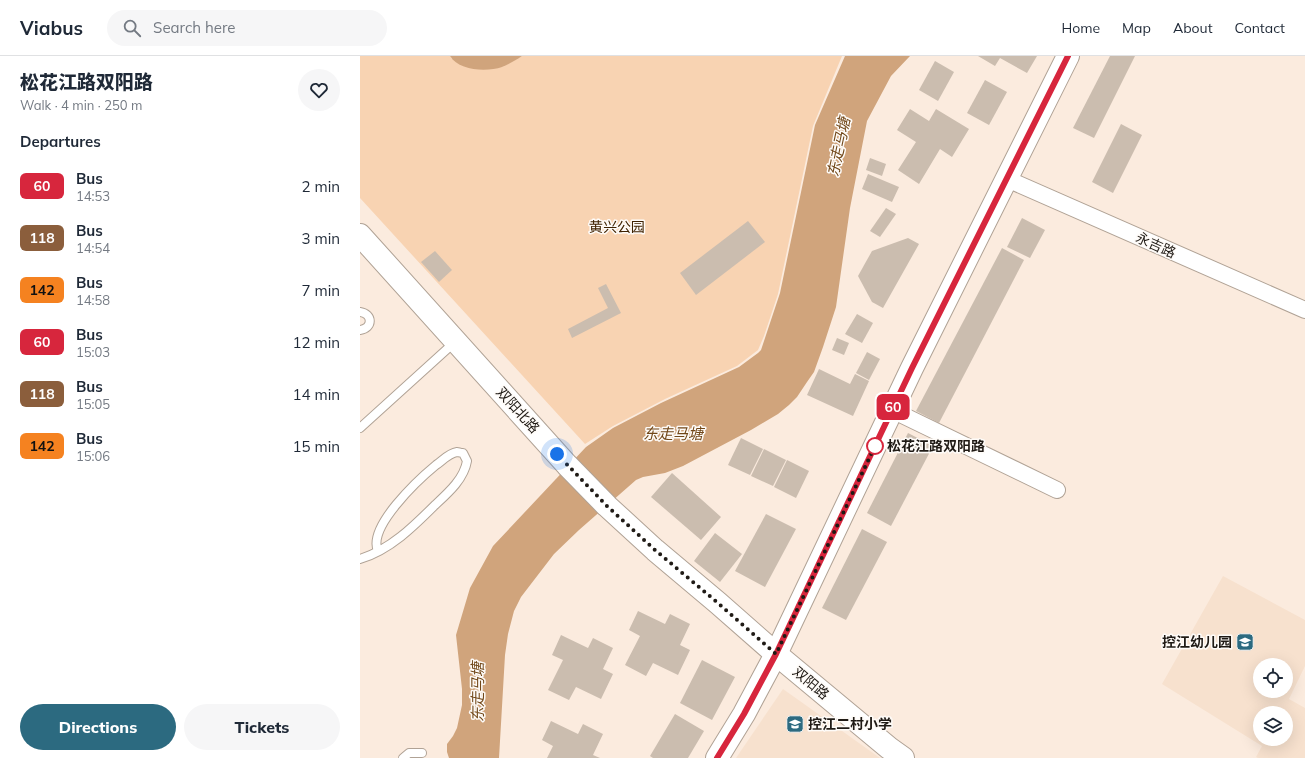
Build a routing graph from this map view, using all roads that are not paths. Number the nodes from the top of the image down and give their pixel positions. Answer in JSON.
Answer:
{"nodes":[{"id":1,"x":1068,"y":56,"type":"edge"},
{"id":2,"x":1007,"y":179,"type":"junction"},
{"id":3,"x":360,"y":235,"type":"edge"},
{"id":4,"x":1305,"y":310,"type":"edge"},
{"id":5,"x":360,"y":312,"type":"edge"},
{"id":6,"x":360,"y":330,"type":"edge"},
{"id":7,"x":456,"y":341,"type":"junction"},
{"id":8,"x":892,"y":410,"type":"junction"},
{"id":9,"x":360,"y":428,"type":"edge"},
{"id":10,"x":1057,"y":490,"type":"dead end"},
{"id":11,"x":378,"y":551,"type":"junction"},
{"id":12,"x":360,"y":559,"type":"edge"},
{"id":13,"x":776,"y":654,"type":"junction"},
{"id":14,"x":422,"y":753,"type":"dead end"},
{"id":15,"x":403,"y":758,"type":"edge"},
{"id":16,"x":718,"y":758,"type":"edge"},
{"id":17,"x":903,"y":758,"type":"edge"}],
"edges":[{"from":1,"to":2,"type":"main road"},
{"from":2,"to":4,"type":"street","name":"永吉路"},
{"from":2,"to":8,"type":"main road"},
{"from":3,"to":7,"type":"main road","name":"双阳北路"},
{"from":5,"to":6,"type":"lane"},
{"from":7,"to":9,"type":"lane"},
{"from":7,"to":13,"type":"main road","name":"双阳北路"},
{"from":8,"to":10,"type":"street"},
{"from":8,"to":13,"type":"main road"},
{"from":11,"to":11,"type":"lane"},
{"from":11,"to":12,"type":"lane"},
{"from":13,"to":16,"type":"main road"},
{"from":13,"to":17,"type":"main road","name":"双阳路"},
{"from":14,"to":15,"type":"lane"}]}
